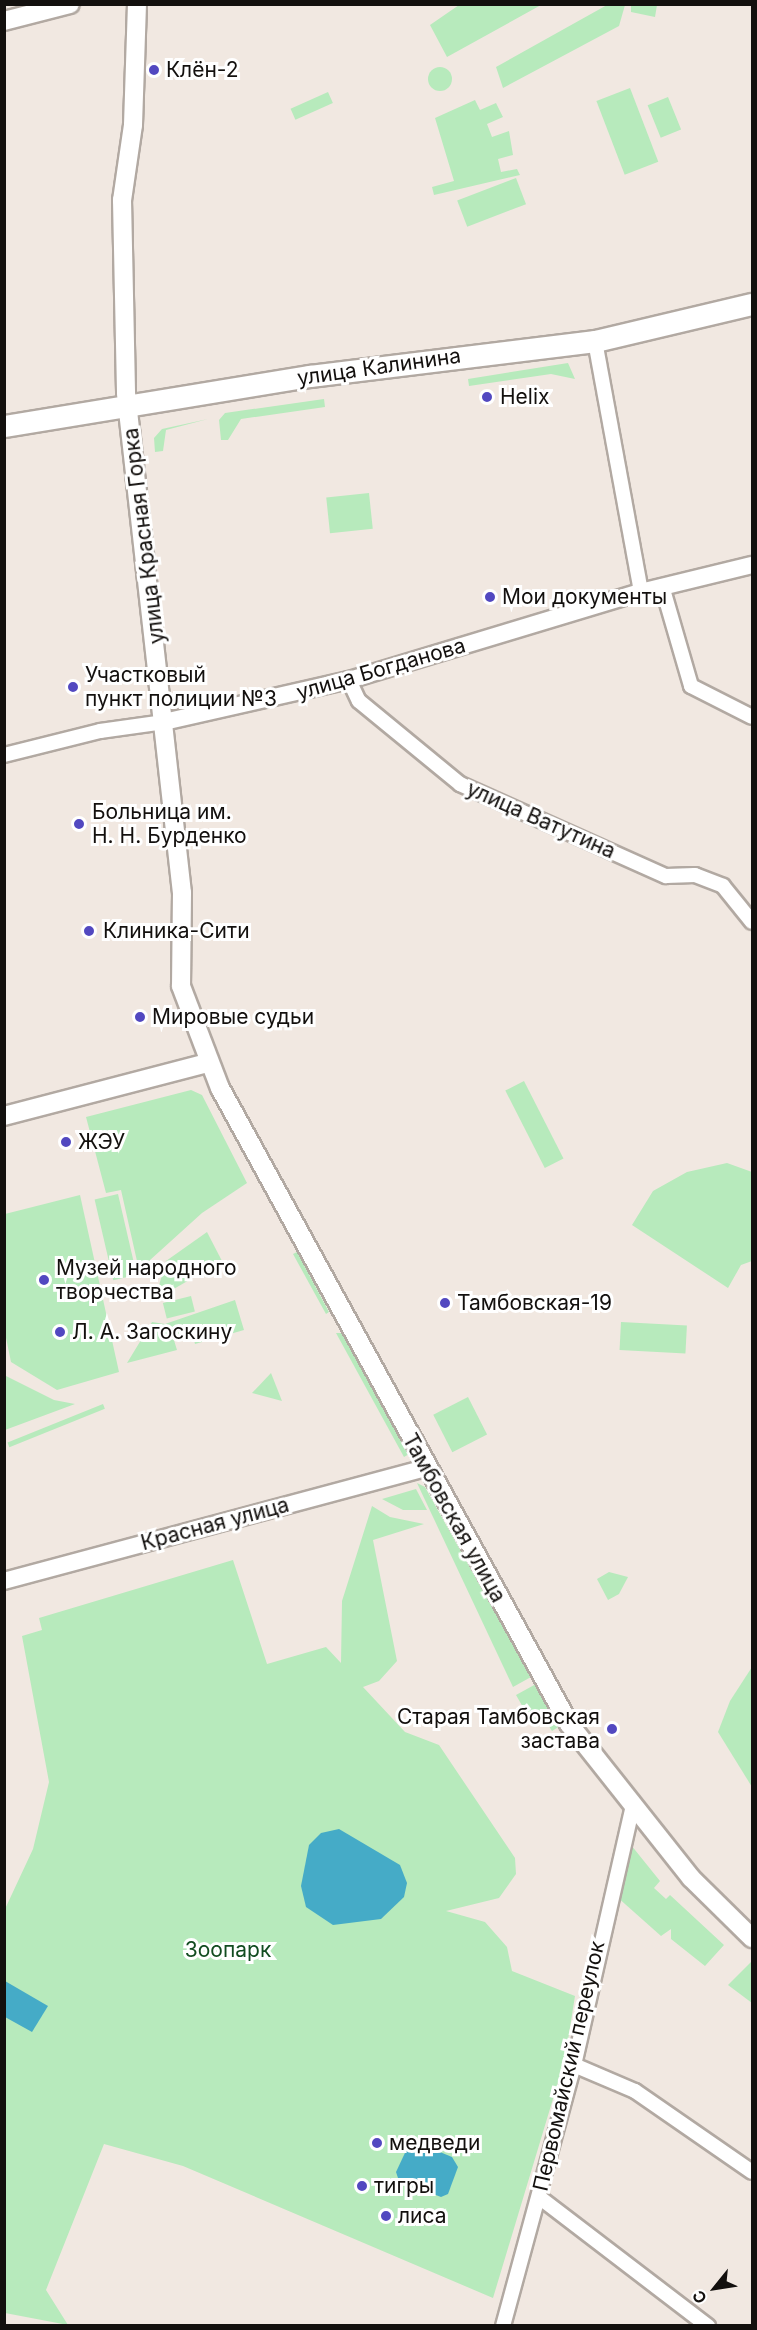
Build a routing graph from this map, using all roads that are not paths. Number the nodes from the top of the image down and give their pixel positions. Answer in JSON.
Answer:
{"nodes":[{"id":1,"x":70,"y":4,"type":"edge"},
{"id":2,"x":137,"y":4,"type":"edge"},
{"id":3,"x":4,"y":21,"type":"edge"},
{"id":4,"x":753,"y":304,"type":"edge"},
{"id":5,"x":595,"y":341,"type":"junction"},
{"id":6,"x":128,"y":406,"type":"junction"},
{"id":7,"x":4,"y":426,"type":"edge"},
{"id":8,"x":753,"y":565,"type":"edge"},
{"id":9,"x":662,"y":586,"type":"junction"},
{"id":10,"x":641,"y":591,"type":"junction"},
{"id":11,"x":349,"y":680,"type":"junction"},
{"id":12,"x":753,"y":717,"type":"edge"},
{"id":13,"x":164,"y":722,"type":"junction"},
{"id":14,"x":4,"y":755,"type":"edge"},
{"id":15,"x":753,"y":922,"type":"edge"},
{"id":16,"x":207,"y":1063,"type":"junction"},
{"id":17,"x":4,"y":1116,"type":"edge"},
{"id":18,"x":426,"y":1468,"type":"junction"},
{"id":19,"x":4,"y":1581,"type":"edge"},
{"id":20,"x":633,"y":1806,"type":"junction"},
{"id":21,"x":753,"y":1938,"type":"edge"},
{"id":22,"x":574,"y":2065,"type":"junction"},
{"id":23,"x":753,"y":2172,"type":"edge"},
{"id":24,"x":539,"y":2197,"type":"junction"},
{"id":25,"x":503,"y":2325,"type":"edge"},
{"id":26,"x":708,"y":2325,"type":"edge"}],
"edges":[{"from":1,"to":3,"type":"main road"},
{"from":2,"to":6,"type":"main road","name":"улица Красная Горка"},
{"from":4,"to":5,"type":"main road","name":"улица Калинина"},
{"from":5,"to":6,"type":"main road","name":"улица Калинина"},
{"from":5,"to":10,"type":"street"},
{"from":6,"to":7,"type":"main road","name":"улица Калинина"},
{"from":6,"to":13,"type":"main road","name":"улица Красная Горка"},
{"from":8,"to":9,"type":"street","name":"улица Богданова"},
{"from":9,"to":10,"type":"street","name":"улица Богданова"},
{"from":9,"to":12,"type":"street"},
{"from":10,"to":11,"type":"street","name":"улица Богданова"},
{"from":11,"to":13,"type":"street","name":"улица Богданова"},
{"from":11,"to":15,"type":"street","name":"улица Ватутина"},
{"from":13,"to":14,"type":"street","name":"улица Богданова"},
{"from":13,"to":16,"type":"main road","name":"улица Красная Горка"},
{"from":16,"to":17,"type":"main road"},
{"from":16,"to":18,"type":"main road","name":"Тамбовская улица"},
{"from":18,"to":19,"type":"street","name":"Красная улица"},
{"from":18,"to":20,"type":"main road","name":"Тамбовская улица"},
{"from":20,"to":21,"type":"main road","name":"Тамбовская улица"},
{"from":20,"to":22,"type":"street","name":"Первомайский переулок"},
{"from":22,"to":23,"type":"street"},
{"from":22,"to":24,"type":"street","name":"Первомайский переулок"},
{"from":24,"to":25,"type":"street","name":"Первомайский переулок"},
{"from":24,"to":26,"type":"street"}]}
